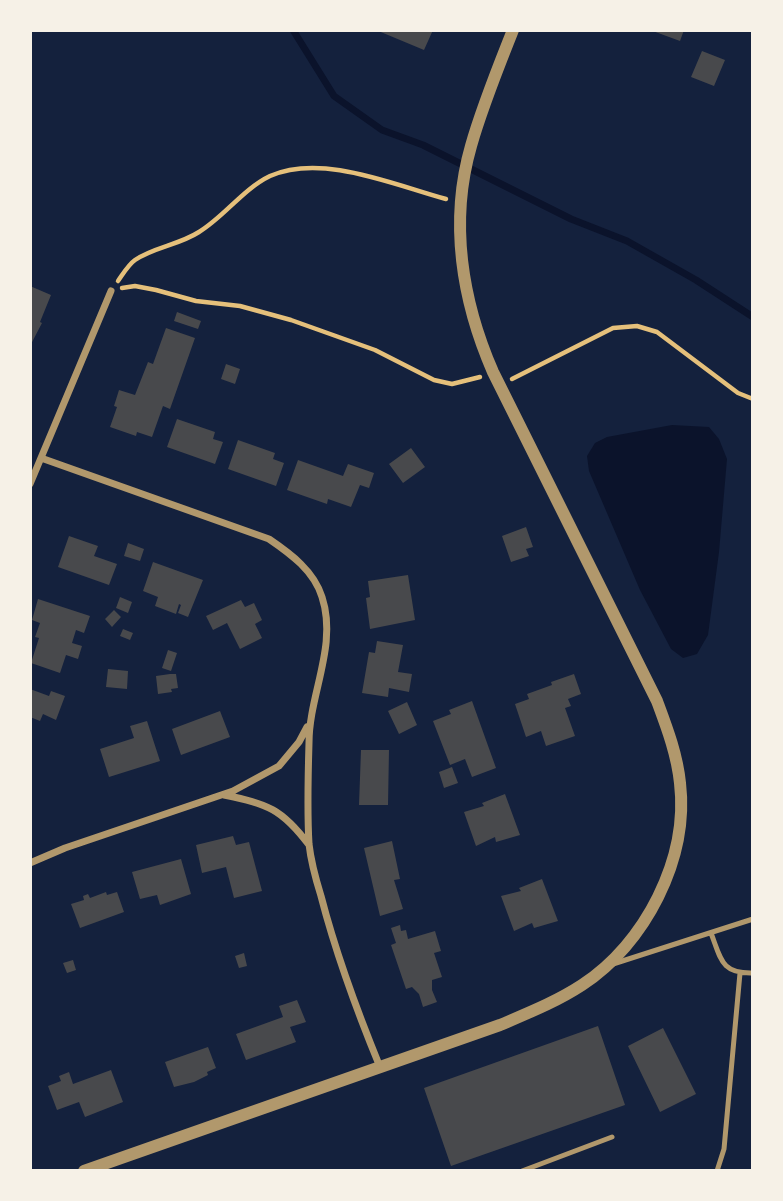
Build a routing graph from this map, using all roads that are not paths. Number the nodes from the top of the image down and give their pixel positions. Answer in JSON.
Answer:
{"nodes":[{"id":1,"x":513,"y":30,"type":"edge"},
{"id":2,"x":111,"y":290,"type":"road end"},
{"id":3,"x":41,"y":458,"type":"junction"},
{"id":4,"x":30,"y":484,"type":"edge"},
{"id":5,"x":309,"y":723,"type":"junction"},
{"id":6,"x":220,"y":794,"type":"junction"},
{"id":7,"x":309,"y":845,"type":"junction"},
{"id":8,"x":30,"y":863,"type":"edge"},
{"id":9,"x":753,"y":919,"type":"edge"},
{"id":10,"x":711,"y":933,"type":"junction"},
{"id":11,"x":607,"y":966,"type":"junction"},
{"id":12,"x":740,"y":973,"type":"junction"},
{"id":13,"x":753,"y":973,"type":"edge"},
{"id":14,"x":380,"y":1067,"type":"junction"},
{"id":15,"x":612,"y":1137,"type":"dead end"},
{"id":16,"x":83,"y":1171,"type":"edge"},
{"id":17,"x":522,"y":1171,"type":"edge"},
{"id":18,"x":717,"y":1171,"type":"edge"}],
"edges":[{"from":1,"to":11,"type":"street"},
{"from":2,"to":3,"type":"street"},
{"from":3,"to":4,"type":"street"},
{"from":3,"to":5,"type":"street"},
{"from":5,"to":6,"type":"street"},
{"from":5,"to":7,"type":"street"},
{"from":6,"to":7,"type":"street"},
{"from":6,"to":8,"type":"street"},
{"from":7,"to":14,"type":"street"},
{"from":9,"to":10,"type":"lane"},
{"from":10,"to":11,"type":"lane"},
{"from":10,"to":12,"type":"lane"},
{"from":11,"to":14,"type":"street"},
{"from":12,"to":13,"type":"lane"},
{"from":12,"to":18,"type":"lane"},
{"from":14,"to":16,"type":"street"},
{"from":15,"to":17,"type":"lane"}]}
